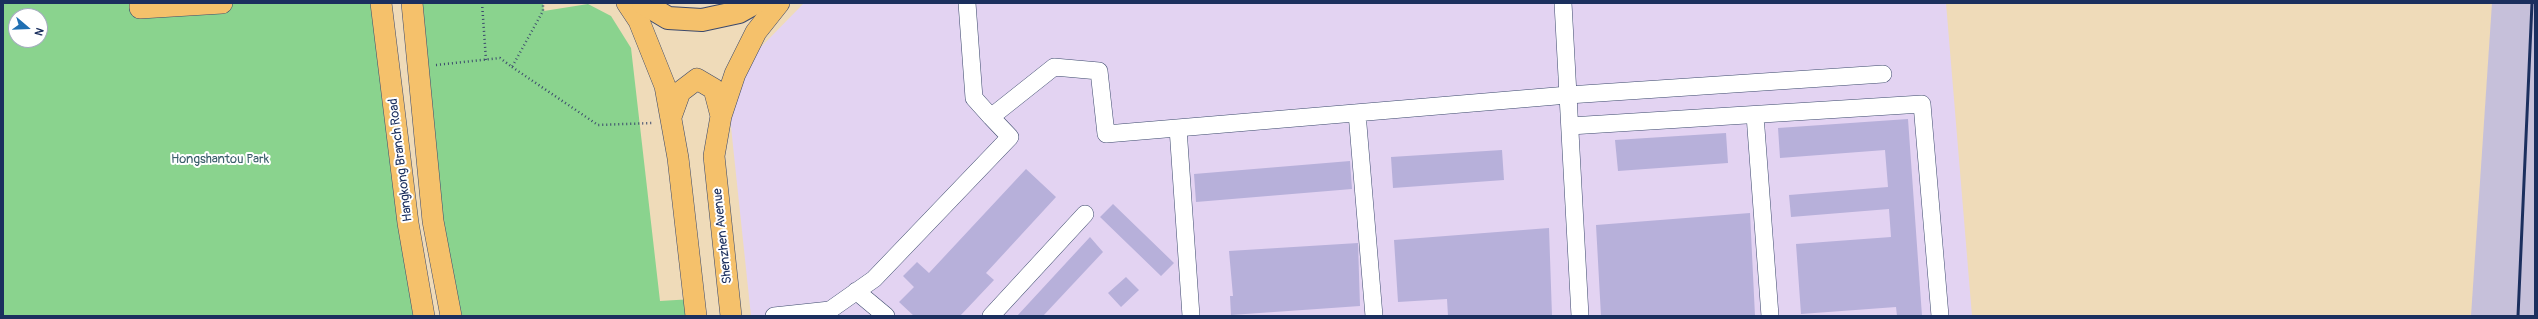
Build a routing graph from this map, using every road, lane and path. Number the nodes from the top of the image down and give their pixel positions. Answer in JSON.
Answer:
{"nodes":[{"id":1,"x":140,"y":3,"type":"edge"},
{"id":2,"x":222,"y":3,"type":"edge"},
{"id":3,"x":381,"y":3,"type":"edge"},
{"id":4,"x":412,"y":3,"type":"edge"},
{"id":5,"x":482,"y":3,"type":"edge"},
{"id":6,"x":543,"y":3,"type":"edge"},
{"id":7,"x":627,"y":3,"type":"edge"},
{"id":8,"x":643,"y":3,"type":"edge"},
{"id":9,"x":755,"y":3,"type":"edge"},
{"id":10,"x":779,"y":3,"type":"edge"},
{"id":11,"x":967,"y":3,"type":"edge"},
{"id":12,"x":1563,"y":3,"type":"edge"},
{"id":13,"x":171,"y":5,"type":"edge"},
{"id":14,"x":486,"y":60,"type":"junction"},
{"id":15,"x":512,"y":67,"type":"junction"},
{"id":16,"x":418,"y":68,"type":"junction"},
{"id":17,"x":1883,"y":74,"type":"dead end"},
{"id":18,"x":1568,"y":95,"type":"junction"},
{"id":19,"x":1357,"y":113,"type":"junction"},
{"id":20,"x":1755,"y":114,"type":"junction"},
{"id":21,"x":721,"y":116,"type":"junction"},
{"id":22,"x":991,"y":117,"type":"junction"},
{"id":23,"x":671,"y":120,"type":"junction"},
{"id":24,"x":1570,"y":126,"type":"junction"},
{"id":25,"x":1178,"y":128,"type":"junction"},
{"id":26,"x":1085,"y":214,"type":"dead end"},
{"id":27,"x":856,"y":291,"type":"junction"},
{"id":28,"x":424,"y":316,"type":"edge"},
{"id":29,"x":451,"y":316,"type":"edge"},
{"id":30,"x":696,"y":316,"type":"edge"},
{"id":31,"x":731,"y":316,"type":"edge"},
{"id":32,"x":774,"y":316,"type":"edge"},
{"id":33,"x":886,"y":316,"type":"edge"},
{"id":34,"x":991,"y":316,"type":"edge"},
{"id":35,"x":1191,"y":316,"type":"edge"},
{"id":36,"x":1374,"y":316,"type":"edge"},
{"id":37,"x":1580,"y":316,"type":"edge"},
{"id":38,"x":1770,"y":316,"type":"edge"},
{"id":39,"x":1940,"y":316,"type":"edge"}],
"edges":[{"from":1,"to":13,"type":"main road"},
{"from":2,"to":13,"type":"main road"},
{"from":3,"to":28,"type":"main road","name":"Hangkong Branch Road"},
{"from":4,"to":16,"type":"main road","name":"Hangkong Branch Road"},
{"from":5,"to":14,"type":"path"},
{"from":6,"to":15,"type":"path"},
{"from":7,"to":23,"type":"main road"},
{"from":8,"to":9,"type":"highway"},
{"from":10,"to":21,"type":"main road","name":"Shenzhen Avenue"},
{"from":11,"to":22,"type":"lane"},
{"from":12,"to":18,"type":"lane"},
{"from":14,"to":15,"type":"path"},
{"from":14,"to":16,"type":"path"},
{"from":15,"to":23,"type":"path"},
{"from":16,"to":29,"type":"main road","name":"Hangkong Branch Road"},
{"from":17,"to":18,"type":"lane"},
{"from":18,"to":19,"type":"lane"},
{"from":18,"to":24,"type":"lane"},
{"from":19,"to":25,"type":"lane"},
{"from":19,"to":36,"type":"lane"},
{"from":20,"to":24,"type":"lane"},
{"from":20,"to":38,"type":"lane"},
{"from":20,"to":39,"type":"lane"},
{"from":21,"to":23,"type":"main road"},
{"from":21,"to":31,"type":"main road","name":"Shenzhen Avenue"},
{"from":22,"to":25,"type":"lane"},
{"from":22,"to":27,"type":"lane"},
{"from":23,"to":30,"type":"main road"},
{"from":24,"to":37,"type":"lane"},
{"from":25,"to":35,"type":"lane"},
{"from":26,"to":34,"type":"lane"},
{"from":27,"to":32,"type":"lane"},
{"from":27,"to":33,"type":"lane"}]}
